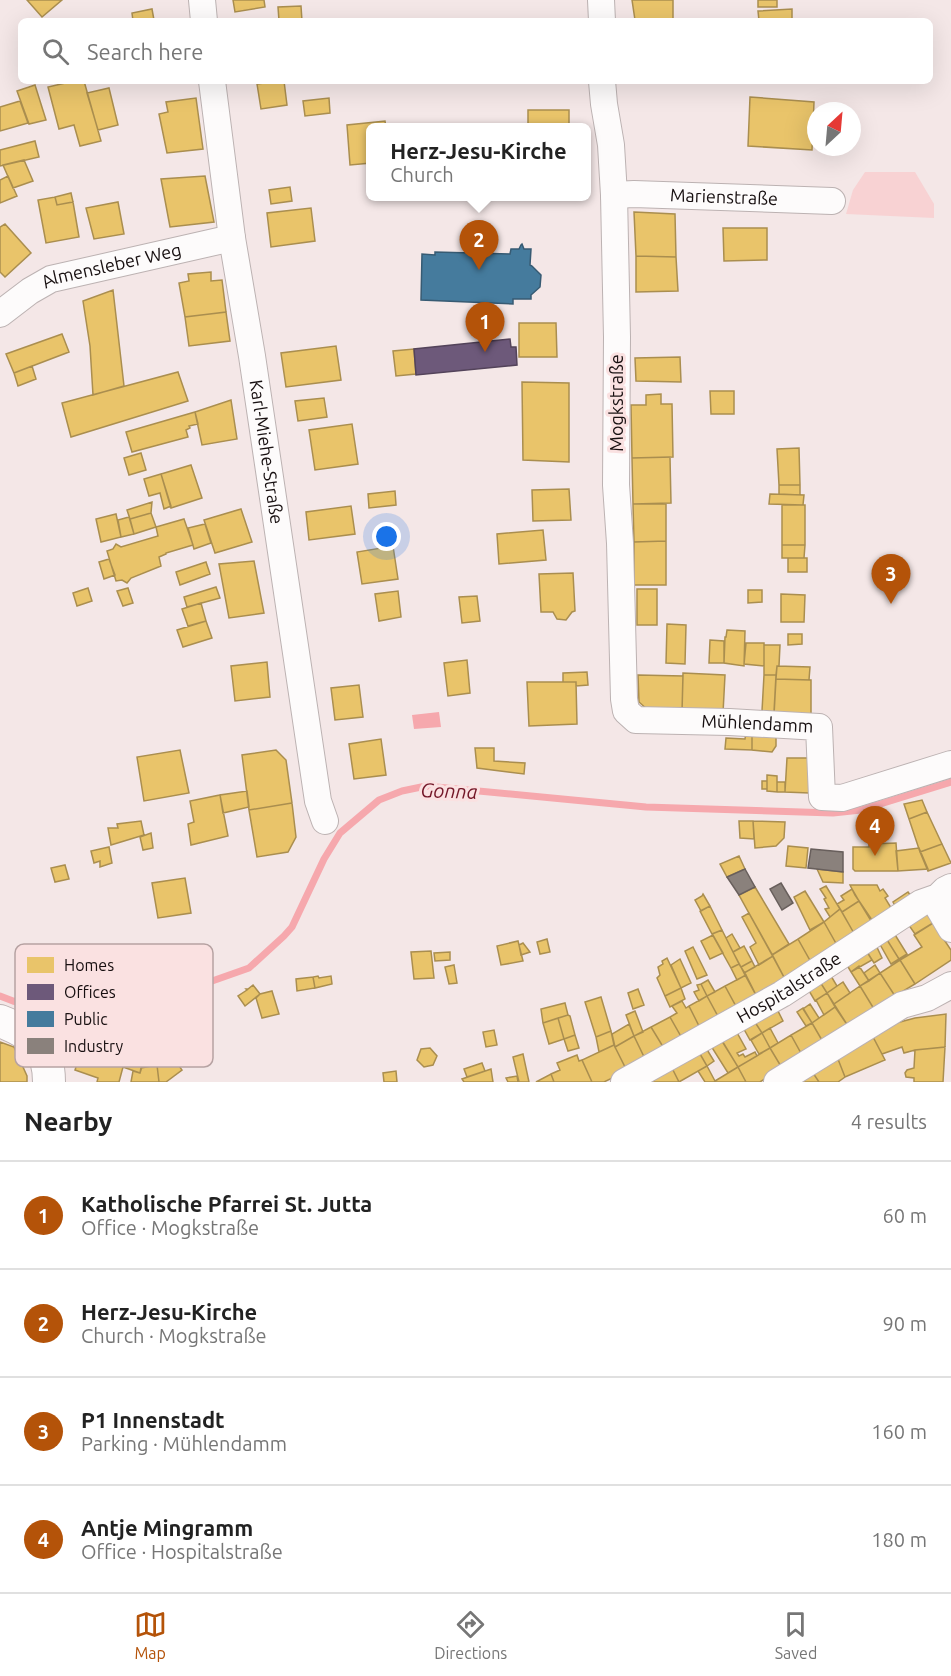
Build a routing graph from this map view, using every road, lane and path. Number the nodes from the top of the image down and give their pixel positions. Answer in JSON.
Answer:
{"nodes":[{"id":1,"x":202,"y":0,"type":"edge"},
{"id":2,"x":601,"y":0,"type":"edge"},
{"id":3,"x":204,"y":18,"type":"edge"},
{"id":4,"x":602,"y":18,"type":"edge"},
{"id":5,"x":212,"y":84,"type":"edge"},
{"id":6,"x":602,"y":84,"type":"edge"},
{"id":7,"x":614,"y":195,"type":"junction"},
{"id":8,"x":832,"y":201,"type":"dead end"},
{"id":9,"x":232,"y":238,"type":"junction"},
{"id":10,"x":0,"y":314,"type":"edge"},
{"id":11,"x":636,"y":720,"type":"joint"},
{"id":12,"x":951,"y":764,"type":"edge"},
{"id":13,"x":325,"y":821,"type":"dead end"},
{"id":14,"x":945,"y":892,"type":"edge"},
{"id":15,"x":951,"y":929,"type":"edge"},
{"id":16,"x":951,"y":985,"type":"edge"},
{"id":17,"x":0,"y":1021,"type":"edge"},
{"id":18,"x":15,"y":1028,"type":"edge"},
{"id":19,"x":48,"y":1067,"type":"edge"},
{"id":20,"x":49,"y":1082,"type":"edge"},
{"id":21,"x":624,"y":1082,"type":"edge"},
{"id":22,"x":777,"y":1082,"type":"edge"}],
"edges":[{"from":1,"to":3,"type":"street"},
{"from":2,"to":4,"type":"street"},
{"from":5,"to":9,"type":"street","name":"Karl-Miehe-Straße"},
{"from":6,"to":7,"type":"street","name":"Mogkstraße"},
{"from":7,"to":8,"type":"street","name":"Marienstraße"},
{"from":7,"to":11,"type":"street","name":"Mogkstraße"},
{"from":9,"to":10,"type":"street","name":"Almensleber Weg"},
{"from":9,"to":13,"type":"street","name":"Karl-Miehe-Straße"},
{"from":11,"to":12,"type":"street","name":"Mühlendamm"},
{"from":14,"to":15,"type":"street"},
{"from":14,"to":21,"type":"street","name":"Hospitalstraße"},
{"from":16,"to":22,"type":"street"},
{"from":17,"to":18,"type":"street"},
{"from":19,"to":20,"type":"street"}]}
